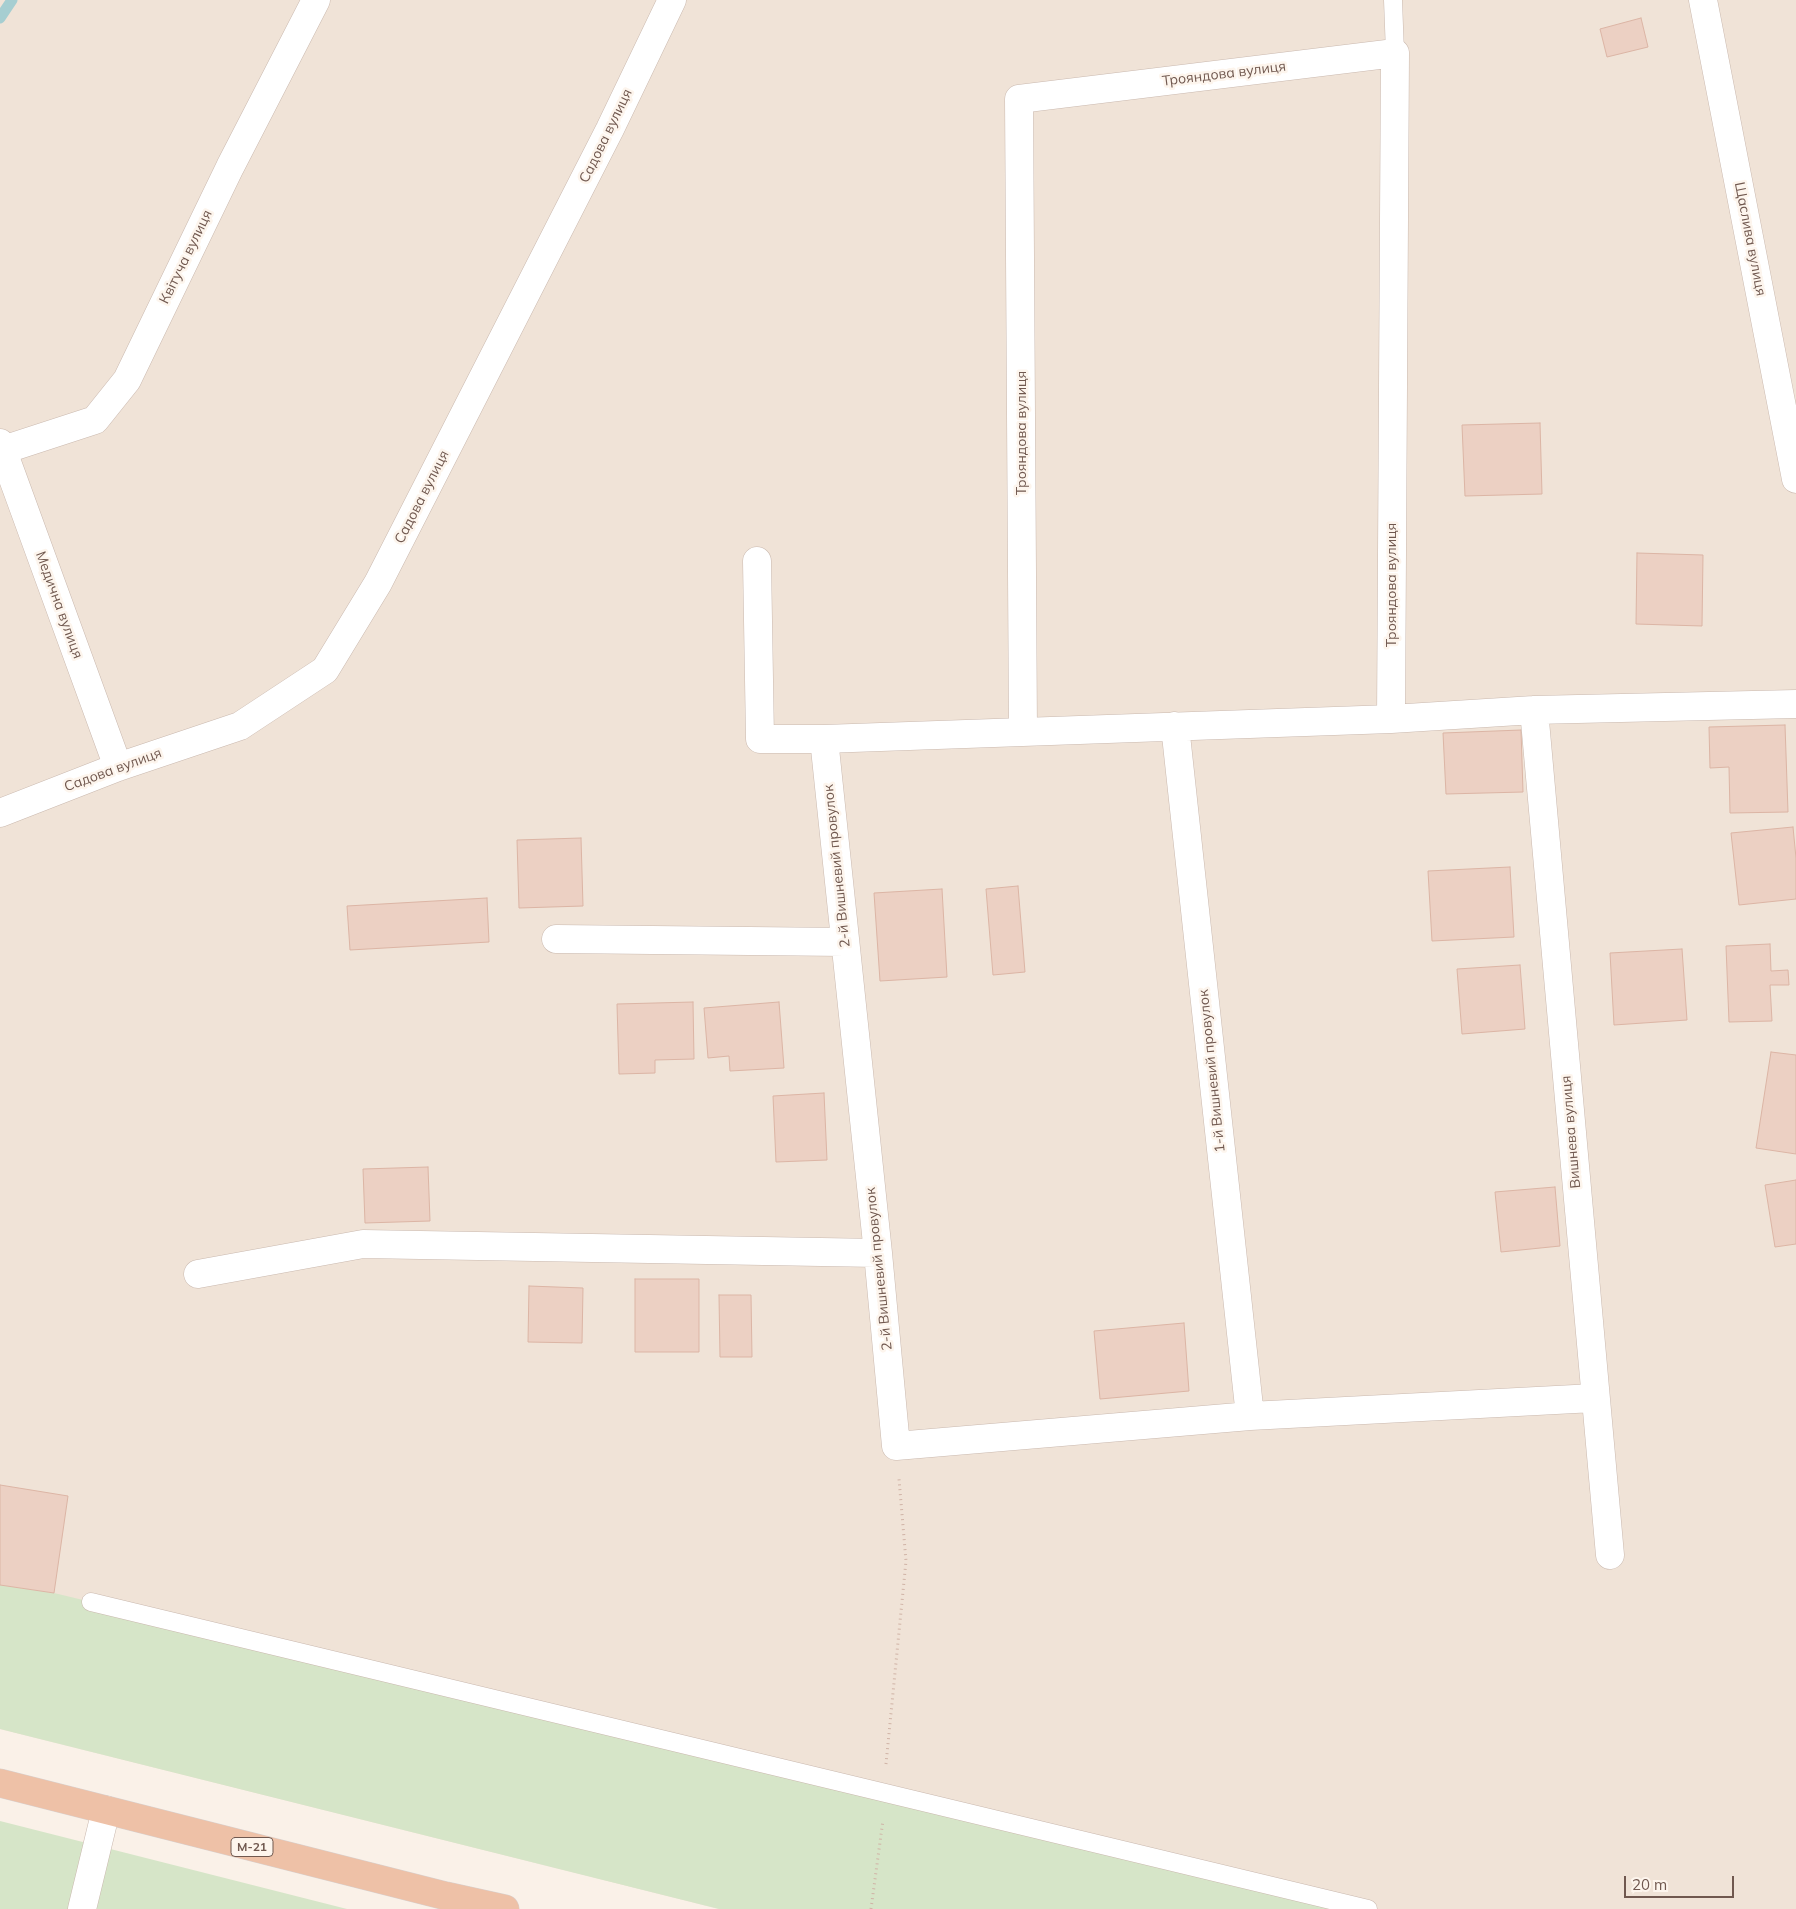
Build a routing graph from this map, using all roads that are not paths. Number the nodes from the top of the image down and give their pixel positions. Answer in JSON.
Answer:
{"nodes":[{"id":1,"x":316,"y":0,"type":"edge"},
{"id":2,"x":672,"y":0,"type":"edge"},
{"id":3,"x":1393,"y":0,"type":"edge"},
{"id":4,"x":1703,"y":0,"type":"edge"},
{"id":5,"x":1395,"y":53,"type":"junction"},
{"id":6,"x":1,"y":448,"type":"edge"},
{"id":7,"x":1796,"y":479,"type":"edge"},
{"id":8,"x":757,"y":561,"type":"dead end"},
{"id":9,"x":1796,"y":704,"type":"edge"},
{"id":10,"x":1534,"y":710,"type":"junction"},
{"id":11,"x":1391,"y":719,"type":"junction"},
{"id":12,"x":1175,"y":726,"type":"junction"},
{"id":13,"x":1024,"y":732,"type":"junction"},
{"id":14,"x":824,"y":739,"type":"junction"},
{"id":15,"x":118,"y":767,"type":"junction"},
{"id":16,"x":0,"y":813,"type":"edge"},
{"id":17,"x":556,"y":939,"type":"dead end"},
{"id":18,"x":845,"y":942,"type":"junction"},
{"id":19,"x":878,"y":1253,"type":"junction"},
{"id":20,"x":198,"y":1274,"type":"dead end"},
{"id":21,"x":1594,"y":1398,"type":"junction"},
{"id":22,"x":1250,"y":1416,"type":"junction"},
{"id":23,"x":1610,"y":1555,"type":"dead end"},
{"id":24,"x":91,"y":1602,"type":"dead end"},
{"id":25,"x":0,"y":1783,"type":"edge"},
{"id":26,"x":106,"y":1810,"type":"junction"},
{"id":27,"x":444,"y":1902,"type":"edge"},
{"id":28,"x":82,"y":1909,"type":"edge"},
{"id":29,"x":505,"y":1909,"type":"edge"},
{"id":30,"x":1368,"y":1909,"type":"edge"}],
"edges":[{"from":1,"to":6,"type":"street","name":"Квітуча вулиця"},
{"from":2,"to":15,"type":"street","name":"Садова вулиця"},
{"from":3,"to":5,"type":"lane"},
{"from":4,"to":7,"type":"street","name":"Щаслива вулиця"},
{"from":5,"to":11,"type":"street","name":"Трояндова вулиця"},
{"from":5,"to":13,"type":"street","name":"Трояндова вулиця"},
{"from":6,"to":15,"type":"street","name":"Медична вулиця"},
{"from":8,"to":14,"type":"street"},
{"from":9,"to":10,"type":"street"},
{"from":10,"to":11,"type":"street"},
{"from":10,"to":21,"type":"street","name":"Вишнева вулиця"},
{"from":11,"to":12,"type":"street"},
{"from":12,"to":13,"type":"street"},
{"from":12,"to":22,"type":"street","name":"1-й Вишневий провулок"},
{"from":13,"to":14,"type":"street"},
{"from":14,"to":18,"type":"street","name":"2-й Вишневий провулок"},
{"from":15,"to":16,"type":"street","name":"Садова вулиця"},
{"from":17,"to":18,"type":"street"},
{"from":18,"to":19,"type":"street","name":"2-й Вишневий провулок"},
{"from":19,"to":20,"type":"street"},
{"from":19,"to":22,"type":"street","name":"2-й Вишневий провулок"},
{"from":21,"to":22,"type":"street"},
{"from":21,"to":23,"type":"street","name":"Вишнева вулиця"},
{"from":24,"to":30,"type":"lane"},
{"from":25,"to":26,"type":"highway","number":"М-21"},
{"from":26,"to":27,"type":"highway","number":"М-21"},
{"from":26,"to":28,"type":"street"},
{"from":27,"to":29,"type":"highway","number":"М-21"}]}
